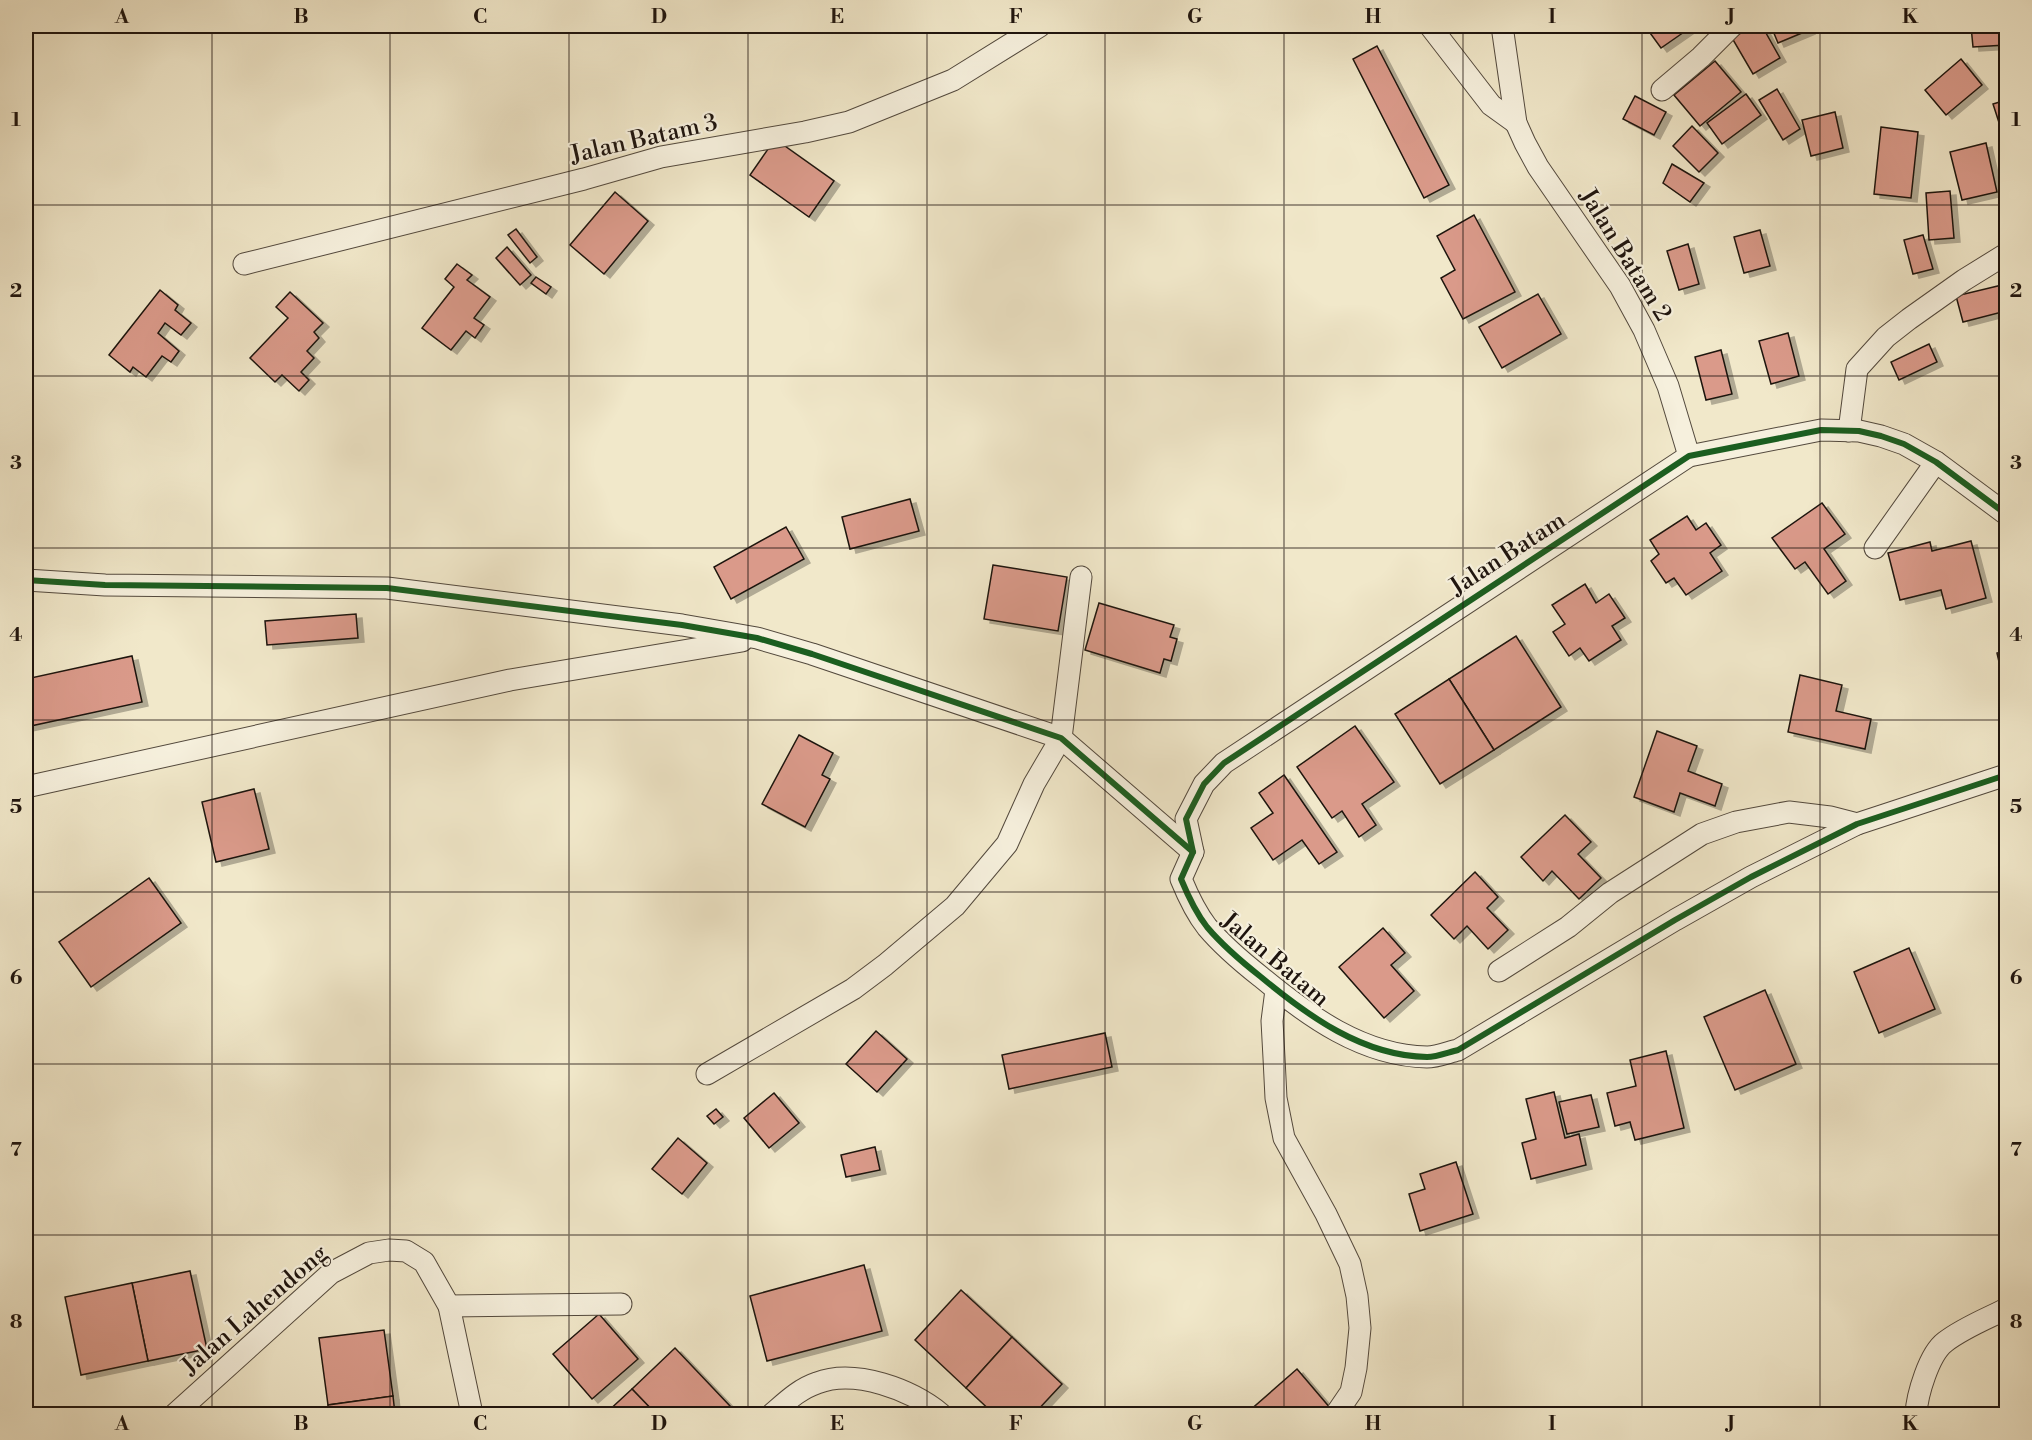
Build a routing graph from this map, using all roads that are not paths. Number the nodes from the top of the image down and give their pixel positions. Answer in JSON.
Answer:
{"nodes":[{"id":1,"x":1040,"y":26,"type":"edge"},
{"id":2,"x":1430,"y":26,"type":"edge"},
{"id":3,"x":1502,"y":26,"type":"edge"},
{"id":4,"x":1732,"y":26,"type":"edge"},
{"id":5,"x":1662,"y":90,"type":"dead end"},
{"id":6,"x":1516,"y":123,"type":"junction"},
{"id":7,"x":2007,"y":255,"type":"edge"},
{"id":8,"x":244,"y":264,"type":"dead end"},
{"id":9,"x":1849,"y":431,"type":"junction"},
{"id":10,"x":1689,"y":456,"type":"junction"},
{"id":11,"x":1936,"y":462,"type":"junction"},
{"id":12,"x":2007,"y":514,"type":"edge"},
{"id":13,"x":1875,"y":548,"type":"dead end"},
{"id":14,"x":1081,"y":577,"type":"dead end"},
{"id":15,"x":26,"y":580,"type":"edge"},
{"id":16,"x":757,"y":638,"type":"junction"},
{"id":17,"x":1061,"y":738,"type":"junction"},
{"id":18,"x":2007,"y":775,"type":"edge"},
{"id":19,"x":26,"y":787,"type":"edge"},
{"id":20,"x":1857,"y":824,"type":"junction"},
{"id":21,"x":1193,"y":852,"type":"junction"},
{"id":22,"x":1498,"y":971,"type":"dead end"},
{"id":23,"x":1276,"y":990,"type":"junction"},
{"id":24,"x":707,"y":1074,"type":"dead end"},
{"id":25,"x":621,"y":1304,"type":"dead end"},
{"id":26,"x":449,"y":1306,"type":"junction"},
{"id":27,"x":2007,"y":1309,"type":"edge"},
{"id":28,"x":175,"y":1414,"type":"edge"},
{"id":29,"x":472,"y":1414,"type":"edge"},
{"id":30,"x":772,"y":1414,"type":"edge"},
{"id":31,"x":941,"y":1414,"type":"edge"},
{"id":32,"x":1336,"y":1414,"type":"edge"},
{"id":33,"x":1916,"y":1414,"type":"edge"}],
"edges":[{"from":1,"to":8,"type":"street","name":"Jalan Batam 3"},
{"from":2,"to":6,"type":"street"},
{"from":3,"to":6,"type":"street","name":"Jalan Batam 2"},
{"from":4,"to":5,"type":"street"},
{"from":6,"to":10,"type":"street","name":"Jalan Batam 2"},
{"from":7,"to":9,"type":"street"},
{"from":9,"to":10,"type":"street","name":"Jalan Batam"},
{"from":9,"to":11,"type":"street","name":"Jalan Batam"},
{"from":10,"to":21,"type":"street","name":"Jalan Batam"},
{"from":11,"to":12,"type":"street","name":"Jalan Batam"},
{"from":11,"to":13,"type":"street"},
{"from":14,"to":17,"type":"street"},
{"from":15,"to":16,"type":"street"},
{"from":16,"to":17,"type":"street"},
{"from":16,"to":19,"type":"street"},
{"from":17,"to":21,"type":"street"},
{"from":17,"to":24,"type":"street"},
{"from":18,"to":20,"type":"street","name":"Jalan Batam"},
{"from":20,"to":22,"type":"street"},
{"from":20,"to":23,"type":"street","name":"Jalan Batam"},
{"from":21,"to":23,"type":"street","name":"Jalan Batam"},
{"from":23,"to":32,"type":"street"},
{"from":25,"to":26,"type":"street"},
{"from":26,"to":28,"type":"street","name":"Jalan Lahendong"},
{"from":26,"to":29,"type":"street","name":"Jalan Lahendong"},
{"from":27,"to":33,"type":"street"},
{"from":30,"to":31,"type":"street"}]}
